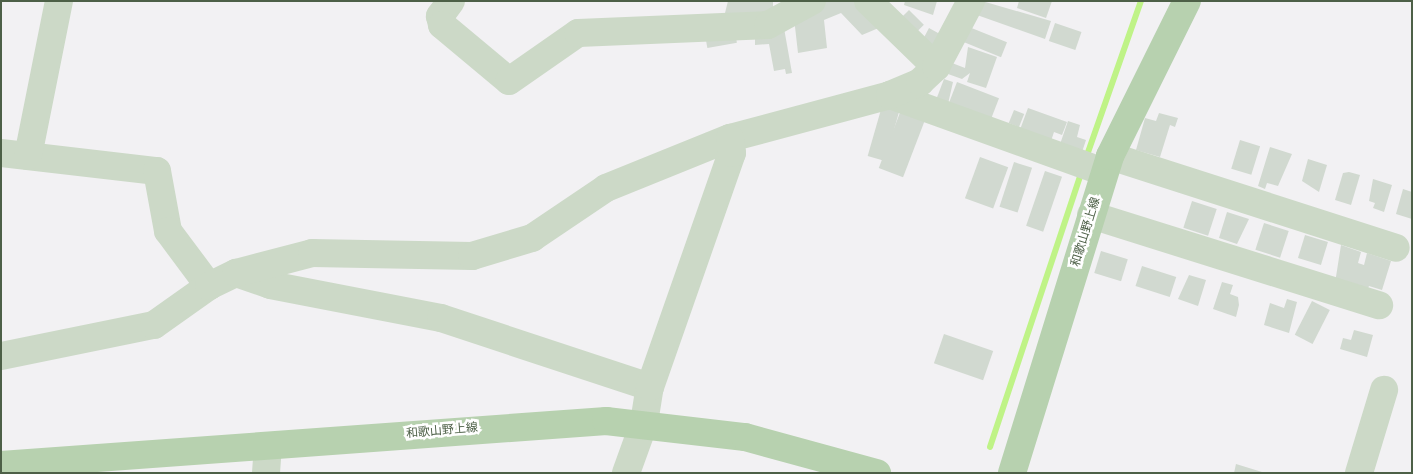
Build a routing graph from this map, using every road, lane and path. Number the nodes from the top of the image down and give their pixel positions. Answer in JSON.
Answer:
{"nodes":[{"id":1,"x":59,"y":1,"type":"edge"},
{"id":2,"x":451,"y":1,"type":"edge"},
{"id":3,"x":812,"y":1,"type":"edge"},
{"id":4,"x":868,"y":1,"type":"edge"},
{"id":5,"x":971,"y":1,"type":"edge"},
{"id":6,"x":1187,"y":1,"type":"edge"},
{"id":7,"x":936,"y":67,"type":"junction"},
{"id":8,"x":890,"y":95,"type":"junction"},
{"id":9,"x":730,"y":138,"type":"junction"},
{"id":10,"x":1,"y":153,"type":"edge"},
{"id":11,"x":28,"y":156,"type":"junction"},
{"id":12,"x":1107,"y":164,"type":"junction"},
{"id":13,"x":1092,"y":215,"type":"junction"},
{"id":14,"x":1396,"y":248,"type":"dead end"},
{"id":15,"x":236,"y":273,"type":"junction"},
{"id":16,"x":209,"y":286,"type":"junction"},
{"id":17,"x":1380,"y":305,"type":"dead end"},
{"id":18,"x":1,"y":356,"type":"edge"},
{"id":19,"x":650,"y":387,"type":"junction"},
{"id":20,"x":1384,"y":390,"type":"dead end"},
{"id":21,"x":644,"y":423,"type":"junction"},
{"id":22,"x":268,"y":446,"type":"junction"},
{"id":23,"x":1,"y":464,"type":"edge"},
{"id":24,"x":76,"y":466,"type":"edge"},
{"id":25,"x":266,"y":473,"type":"edge"},
{"id":26,"x":626,"y":473,"type":"edge"},
{"id":27,"x":878,"y":473,"type":"edge"},
{"id":28,"x":1012,"y":473,"type":"edge"},
{"id":29,"x":1359,"y":473,"type":"edge"}],
"edges":[{"from":1,"to":11,"type":"street"},
{"from":2,"to":3,"type":"street"},
{"from":4,"to":7,"type":"street"},
{"from":5,"to":7,"type":"street"},
{"from":6,"to":12,"type":"main road","name":"和歌山野上線"},
{"from":7,"to":8,"type":"street"},
{"from":8,"to":9,"type":"street"},
{"from":8,"to":12,"type":"street"},
{"from":9,"to":15,"type":"street"},
{"from":9,"to":19,"type":"street"},
{"from":10,"to":11,"type":"street"},
{"from":11,"to":16,"type":"street"},
{"from":12,"to":13,"type":"main road","name":"和歌山野上線"},
{"from":12,"to":14,"type":"street"},
{"from":13,"to":17,"type":"street"},
{"from":13,"to":28,"type":"main road","name":"和歌山野上線"},
{"from":15,"to":16,"type":"street"},
{"from":15,"to":19,"type":"street"},
{"from":16,"to":18,"type":"street"},
{"from":19,"to":21,"type":"street"},
{"from":20,"to":29,"type":"street"},
{"from":21,"to":22,"type":"main road","name":"和歌山野上線"},
{"from":21,"to":26,"type":"street"},
{"from":21,"to":27,"type":"main road","name":"和歌山野上線"},
{"from":22,"to":24,"type":"main road","name":"和歌山野上線"},
{"from":22,"to":25,"type":"street"},
{"from":23,"to":24,"type":"main road","name":"和歌山野上線"}]}
